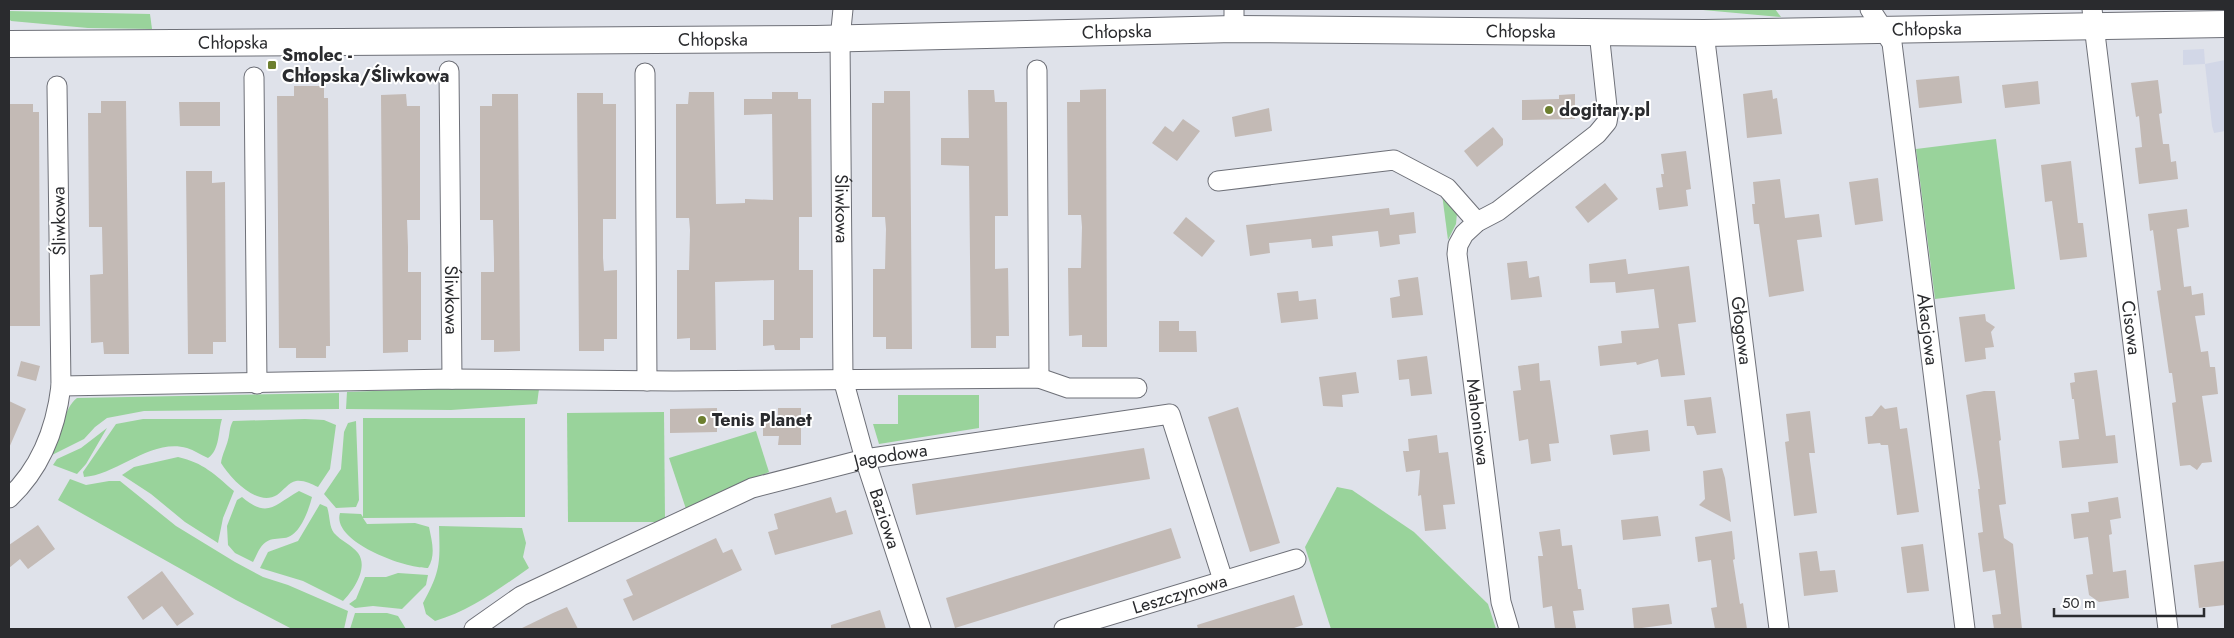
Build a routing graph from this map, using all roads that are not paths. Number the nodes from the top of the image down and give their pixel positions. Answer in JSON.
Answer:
{"nodes":[{"id":1,"x":843,"y":9,"type":"edge"},
{"id":2,"x":1870,"y":9,"type":"edge"},
{"id":3,"x":2092,"y":18,"type":"edge"},
{"id":4,"x":1234,"y":19,"type":"edge"},
{"id":5,"x":2225,"y":24,"type":"edge"},
{"id":6,"x":1885,"y":30,"type":"junction"},
{"id":7,"x":1599,"y":32,"type":"junction"},
{"id":8,"x":1704,"y":33,"type":"junction"},
{"id":9,"x":840,"y":39,"type":"junction"},
{"id":10,"x":9,"y":44,"type":"edge"},
{"id":11,"x":1037,"y":70,"type":"dead end"},
{"id":12,"x":449,"y":71,"type":"dead end"},
{"id":13,"x":645,"y":73,"type":"dead end"},
{"id":14,"x":254,"y":77,"type":"dead end"},
{"id":15,"x":57,"y":86,"type":"dead end"},
{"id":16,"x":1218,"y":182,"type":"dead end"},
{"id":17,"x":1477,"y":222,"type":"junction"},
{"id":18,"x":1039,"y":378,"type":"junction"},
{"id":19,"x":452,"y":379,"type":"junction"},
{"id":20,"x":843,"y":379,"type":"junction"},
{"id":21,"x":647,"y":381,"type":"junction"},
{"id":22,"x":257,"y":384,"type":"junction"},
{"id":23,"x":61,"y":386,"type":"junction"},
{"id":24,"x":1137,"y":388,"type":"dead end"},
{"id":25,"x":865,"y":459,"type":"junction"},
{"id":26,"x":9,"y":498,"type":"edge"},
{"id":27,"x":1296,"y":559,"type":"dead end"},
{"id":28,"x":1224,"y":580,"type":"junction"},
{"id":29,"x":474,"y":629,"type":"edge"},
{"id":30,"x":921,"y":629,"type":"edge"},
{"id":31,"x":1064,"y":629,"type":"edge"},
{"id":32,"x":1509,"y":629,"type":"edge"},
{"id":33,"x":1779,"y":629,"type":"edge"},
{"id":34,"x":1965,"y":629,"type":"edge"},
{"id":35,"x":2168,"y":629,"type":"edge"}],
"edges":[{"from":1,"to":9,"type":"street","name":"Śliwkowa"},
{"from":2,"to":6,"type":"street","name":"Akacjowa"},
{"from":3,"to":5,"type":"street","name":"Chłopska"},
{"from":3,"to":6,"type":"street","name":"Chłopska"},
{"from":3,"to":35,"type":"street","name":"Cisowa"},
{"from":4,"to":7,"type":"street","name":"Chłopska"},
{"from":4,"to":9,"type":"street","name":"Chłopska"},
{"from":6,"to":8,"type":"street","name":"Chłopska"},
{"from":6,"to":34,"type":"street","name":"Akacjowa"},
{"from":7,"to":8,"type":"street","name":"Chłopska"},
{"from":7,"to":17,"type":"street","name":"Mahoniowa"},
{"from":8,"to":33,"type":"street","name":"Głogowa"},
{"from":9,"to":10,"type":"street","name":"Chłopska"},
{"from":9,"to":20,"type":"street","name":"Śliwkowa"},
{"from":11,"to":18,"type":"street"},
{"from":12,"to":19,"type":"street","name":"Śliwkowa"},
{"from":13,"to":21,"type":"street"},
{"from":14,"to":22,"type":"street"},
{"from":15,"to":23,"type":"street","name":"Śliwkowa"},
{"from":16,"to":17,"type":"street"},
{"from":17,"to":32,"type":"street","name":"Mahoniowa"},
{"from":18,"to":20,"type":"street"},
{"from":18,"to":24,"type":"street"},
{"from":19,"to":21,"type":"street"},
{"from":19,"to":22,"type":"street"},
{"from":20,"to":21,"type":"street"},
{"from":20,"to":25,"type":"street","name":"Baziowa"},
{"from":22,"to":23,"type":"street"},
{"from":23,"to":26,"type":"street","name":"Śliwkowa"},
{"from":25,"to":28,"type":"street","name":"Jagodowa"},
{"from":25,"to":29,"type":"street","name":"Jagodowa"},
{"from":25,"to":30,"type":"street","name":"Baziowa"},
{"from":27,"to":28,"type":"street","name":"Leszczynowa"},
{"from":28,"to":31,"type":"street","name":"Leszczynowa"}]}
